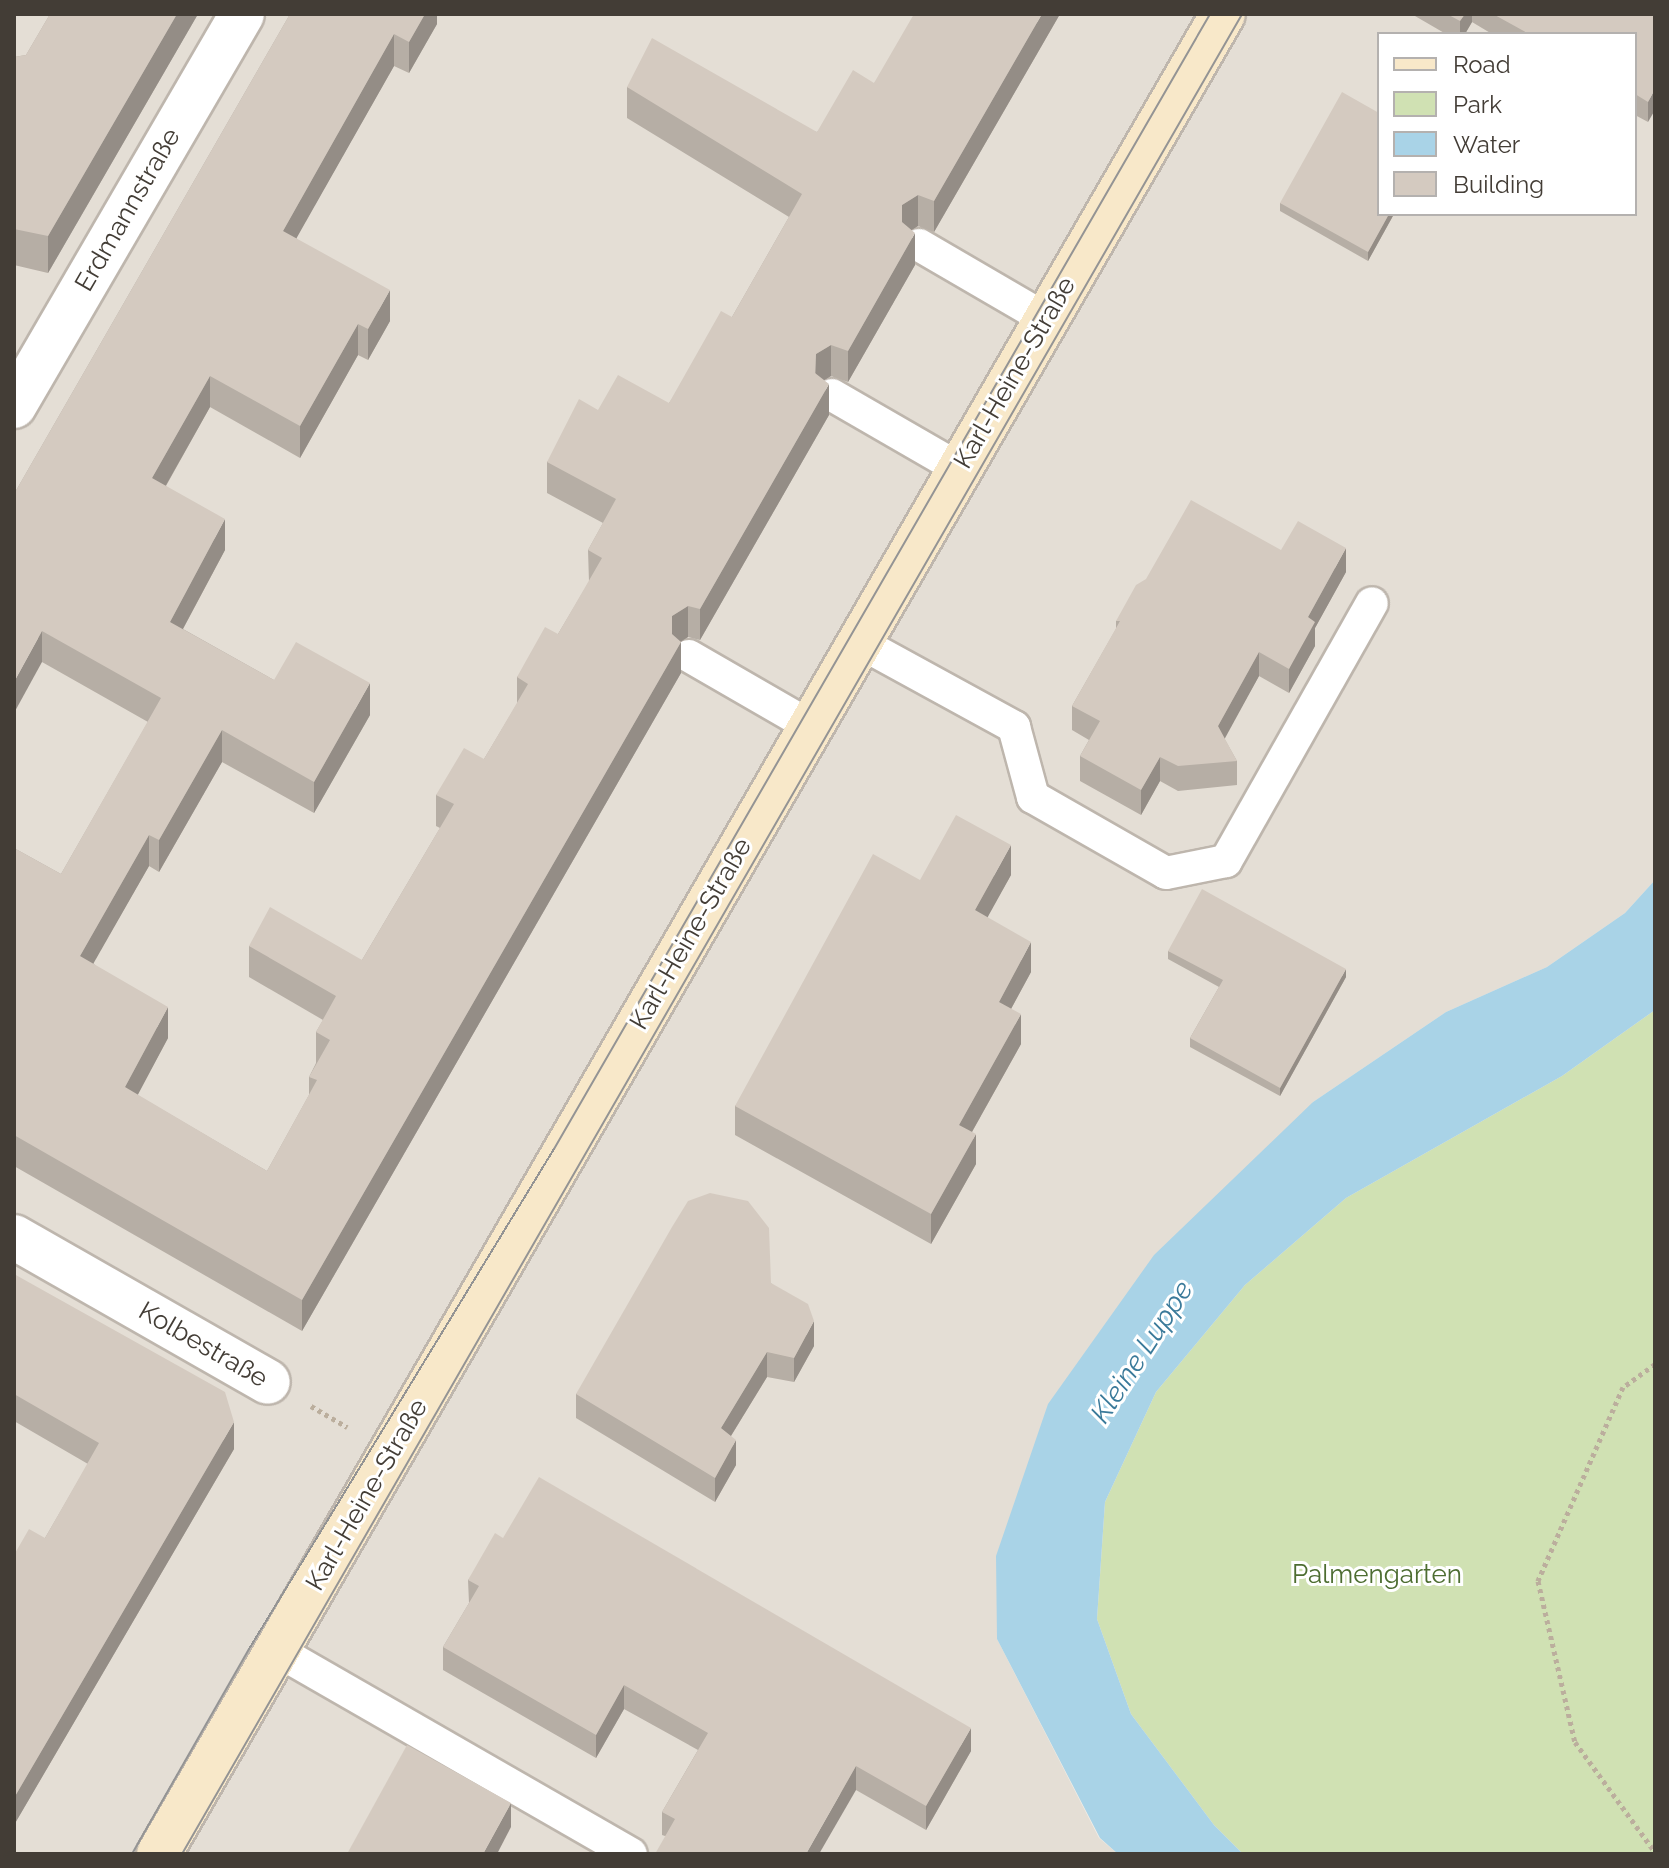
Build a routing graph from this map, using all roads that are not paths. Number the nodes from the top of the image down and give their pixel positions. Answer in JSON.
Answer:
{"nodes":[{"id":1,"x":242,"y":14,"type":"edge"},
{"id":2,"x":1223,"y":14,"type":"edge"},
{"id":3,"x":919,"y":245,"type":"edge"},
{"id":4,"x":1046,"y":319,"type":"junction"},
{"id":5,"x":17,"y":393,"type":"edge"},
{"id":6,"x":832,"y":395,"type":"edge"},
{"id":7,"x":960,"y":469,"type":"junction"},
{"id":8,"x":1372,"y":603,"type":"dead end"},
{"id":9,"x":859,"y":642,"type":"junction"},
{"id":10,"x":689,"y":656,"type":"edge"},
{"id":11,"x":810,"y":726,"type":"junction"},
{"id":12,"x":14,"y":1237,"type":"edge"},
{"id":13,"x":268,"y":1382,"type":"road end"},
{"id":14,"x":278,"y":1651,"type":"junction"},
{"id":15,"x":159,"y":1854,"type":"edge"},
{"id":16,"x":631,"y":1854,"type":"edge"}],
"edges":[{"from":1,"to":5,"type":"street","name":"Erdmannstraße"},
{"from":2,"to":4,"type":"main road","name":"Karl-Heine-Straße"},
{"from":3,"to":4,"type":"lane"},
{"from":4,"to":7,"type":"main road","name":"Karl-Heine-Straße"},
{"from":6,"to":7,"type":"lane"},
{"from":7,"to":9,"type":"main road","name":"Karl-Heine-Straße"},
{"from":8,"to":9,"type":"lane"},
{"from":9,"to":11,"type":"main road","name":"Karl-Heine-Straße"},
{"from":10,"to":11,"type":"lane"},
{"from":11,"to":14,"type":"main road","name":"Karl-Heine-Straße"},
{"from":12,"to":13,"type":"street","name":"Kolbestraße"},
{"from":14,"to":15,"type":"main road","name":"Karl-Heine-Straße"},
{"from":14,"to":16,"type":"lane"}]}
